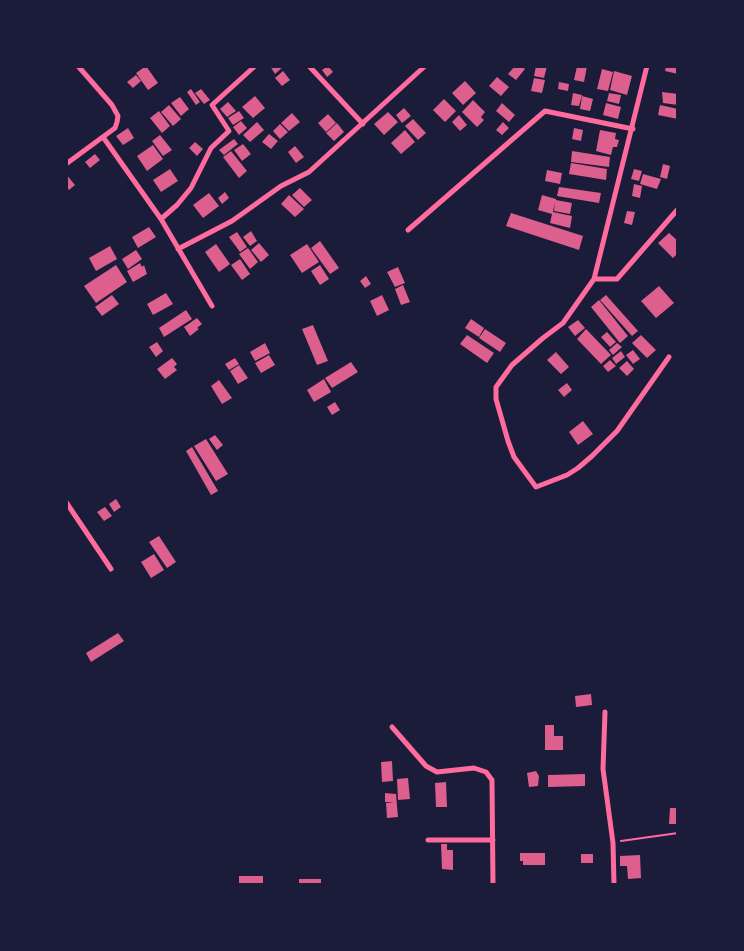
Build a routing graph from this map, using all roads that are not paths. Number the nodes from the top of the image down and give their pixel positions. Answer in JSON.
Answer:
{"nodes":[{"id":1,"x":78,"y":66,"type":"edge"},
{"id":2,"x":255,"y":66,"type":"edge"},
{"id":3,"x":309,"y":66,"type":"edge"},
{"id":4,"x":425,"y":66,"type":"edge"},
{"id":5,"x":647,"y":66,"type":"edge"},
{"id":6,"x":363,"y":124,"type":"junction"},
{"id":7,"x":633,"y":129,"type":"junction"},
{"id":8,"x":102,"y":137,"type":"junction"},
{"id":9,"x":66,"y":164,"type":"edge"},
{"id":10,"x":678,"y":209,"type":"edge"},
{"id":11,"x":161,"y":219,"type":"junction"},
{"id":12,"x":408,"y":230,"type":"dead end"},
{"id":13,"x":178,"y":249,"type":"junction"},
{"id":14,"x":594,"y":279,"type":"junction"},
{"id":15,"x":212,"y":306,"type":"dead end"},
{"id":16,"x":669,"y":358,"type":"dead end"},
{"id":17,"x":66,"y":502,"type":"edge"},
{"id":18,"x":111,"y":569,"type":"dead end"},
{"id":19,"x":605,"y":712,"type":"dead end"},
{"id":20,"x":392,"y":727,"type":"dead end"},
{"id":21,"x":428,"y":840,"type":"dead end"},
{"id":22,"x":493,"y":840,"type":"junction"},
{"id":23,"x":493,"y":885,"type":"edge"},
{"id":24,"x":614,"y":885,"type":"edge"}],
"edges":[{"from":1,"to":8,"type":"street"},
{"from":2,"to":11,"type":"street"},
{"from":3,"to":6,"type":"street"},
{"from":4,"to":6,"type":"street"},
{"from":5,"to":7,"type":"street"},
{"from":6,"to":13,"type":"street"},
{"from":7,"to":12,"type":"street"},
{"from":7,"to":14,"type":"street"},
{"from":8,"to":9,"type":"street"},
{"from":8,"to":11,"type":"street"},
{"from":10,"to":14,"type":"street"},
{"from":11,"to":13,"type":"street"},
{"from":13,"to":15,"type":"street"},
{"from":14,"to":16,"type":"street"},
{"from":17,"to":18,"type":"street"},
{"from":19,"to":24,"type":"street"},
{"from":20,"to":22,"type":"street"},
{"from":21,"to":22,"type":"street"},
{"from":22,"to":23,"type":"street"}]}
